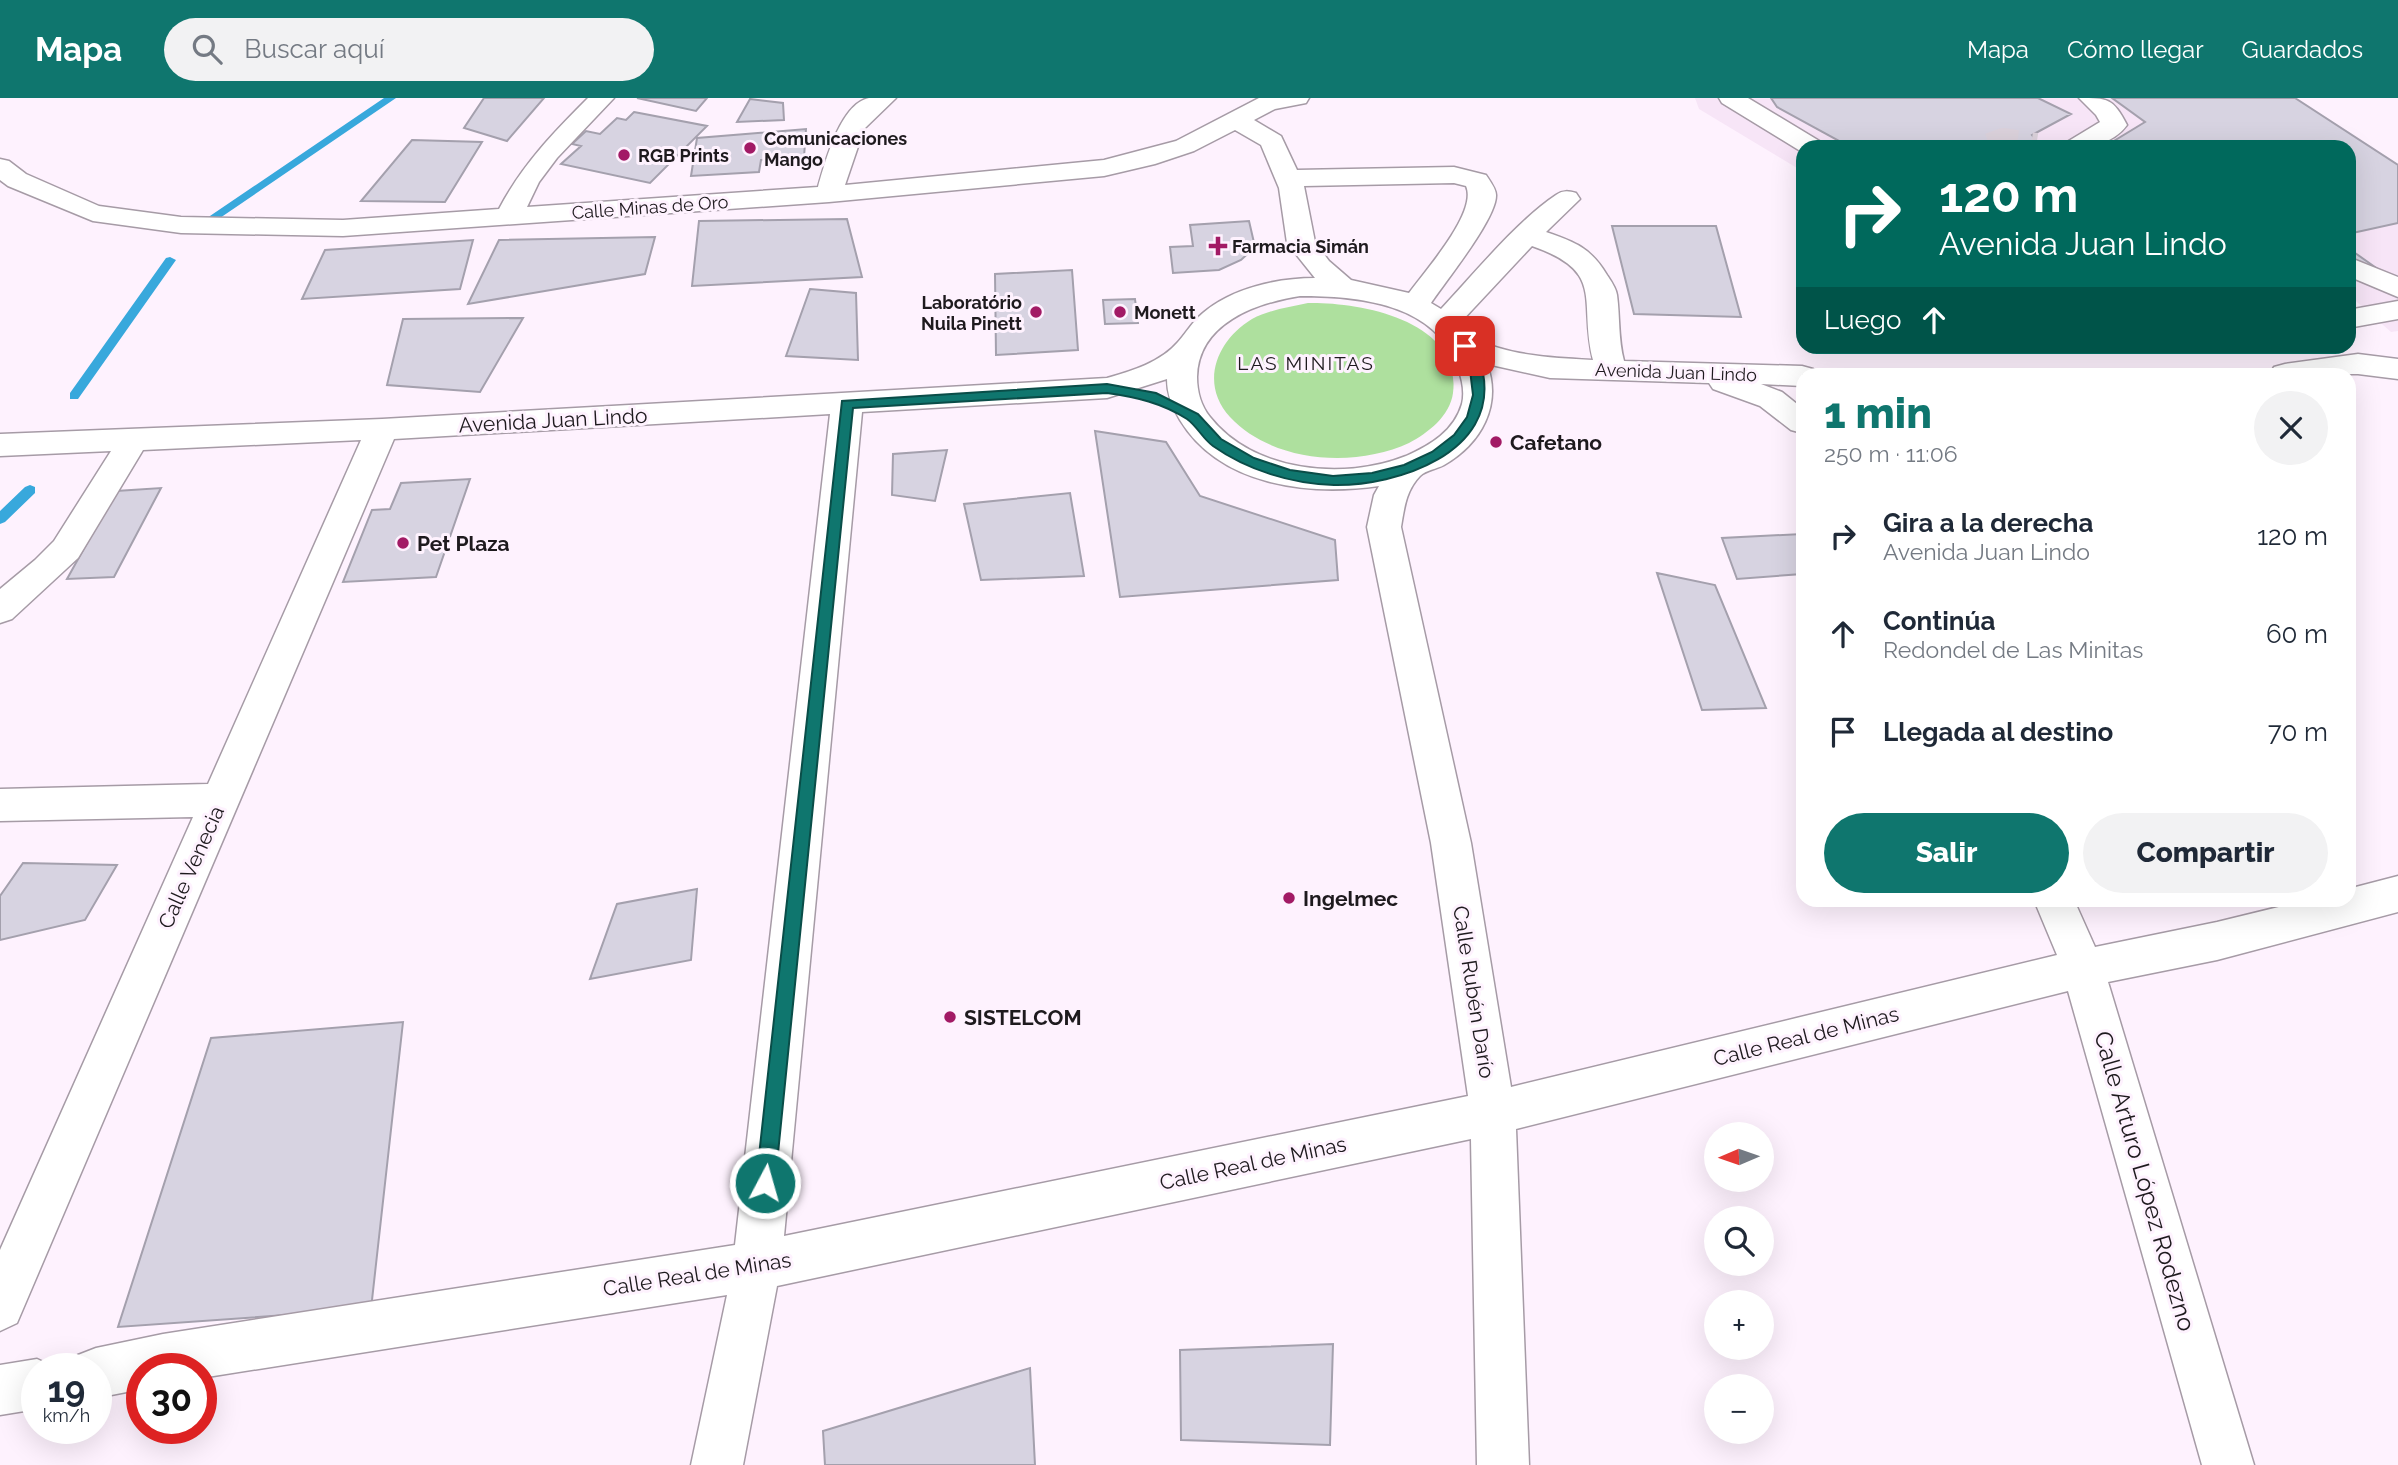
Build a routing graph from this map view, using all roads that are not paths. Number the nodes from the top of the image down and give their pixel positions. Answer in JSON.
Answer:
{"nodes":[{"id":1,"x":602,"y":98,"type":"edge"},
{"id":2,"x":884,"y":98,"type":"edge"},
{"id":3,"x":1297,"y":98,"type":"edge"},
{"id":4,"x":1731,"y":98,"type":"edge"},
{"id":5,"x":2091,"y":98,"type":"edge"},
{"id":6,"x":1237,"y":121,"type":"junction"},
{"id":7,"x":1800,"y":140,"type":"edge"},
{"id":8,"x":2088,"y":140,"type":"edge"},
{"id":9,"x":0,"y":167,"type":"edge"},
{"id":10,"x":1287,"y":178,"type":"junction"},
{"id":11,"x":829,"y":194,"type":"junction"},
{"id":12,"x":1567,"y":200,"type":"dead end"},
{"id":13,"x":508,"y":218,"type":"junction"},
{"id":14,"x":1527,"y":236,"type":"junction"},
{"id":15,"x":1301,"y":243,"type":"junction"},
{"id":16,"x":2356,"y":270,"type":"edge"},
{"id":17,"x":1342,"y":287,"type":"junction"},
{"id":18,"x":2397,"y":293,"type":"edge"},
{"id":19,"x":1261,"y":295,"type":"junction"},
{"id":20,"x":2356,"y":296,"type":"edge"},
{"id":21,"x":1414,"y":306,"type":"junction"},
{"id":22,"x":2356,"y":315,"type":"edge"},
{"id":23,"x":1443,"y":324,"type":"junction"},
{"id":24,"x":1465,"y":346,"type":"junction"},
{"id":25,"x":2356,"y":346,"type":"edge"},
{"id":26,"x":1185,"y":352,"type":"junction"},
{"id":27,"x":2386,"y":367,"type":"edge"},
{"id":28,"x":1550,"y":368,"type":"junction"},
{"id":29,"x":2322,"y":368,"type":"edge"},
{"id":30,"x":1611,"y":370,"type":"junction"},
{"id":31,"x":1699,"y":372,"type":"junction"},
{"id":32,"x":1796,"y":376,"type":"edge"},
{"id":33,"x":1107,"y":388,"type":"junction"},
{"id":34,"x":1479,"y":395,"type":"junction"},
{"id":35,"x":847,"y":404,"type":"junction"},
{"id":36,"x":1193,"y":417,"type":"junction"},
{"id":37,"x":1796,"y":418,"type":"edge"},
{"id":38,"x":382,"y":429,"type":"junction"},
{"id":39,"x":134,"y":439,"type":"junction"},
{"id":40,"x":0,"y":445,"type":"edge"},
{"id":41,"x":1408,"y":469,"type":"junction"},
{"id":42,"x":1333,"y":480,"type":"junction"},
{"id":43,"x":1384,"y":527,"type":"junction"},
{"id":44,"x":0,"y":610,"type":"edge"},
{"id":45,"x":221,"y":800,"type":"junction"},
{"id":46,"x":0,"y":805,"type":"edge"},
{"id":47,"x":2398,"y":894,"type":"edge"},
{"id":48,"x":2356,"y":905,"type":"edge"},
{"id":49,"x":2057,"y":907,"type":"edge"},
{"id":50,"x":2348,"y":907,"type":"edge"},
{"id":51,"x":2083,"y":968,"type":"junction"},
{"id":52,"x":1493,"y":1113,"type":"junction"},
{"id":53,"x":757,"y":1266,"type":"junction"},
{"id":54,"x":0,"y":1306,"type":"edge"},
{"id":55,"x":112,"y":1370,"type":"edge"},
{"id":56,"x":21,"y":1387,"type":"edge"},
{"id":57,"x":0,"y":1390,"type":"edge"},
{"id":58,"x":717,"y":1465,"type":"edge"},
{"id":59,"x":1503,"y":1465,"type":"edge"},
{"id":60,"x":2228,"y":1465,"type":"edge"}],
"edges":[{"from":1,"to":13,"type":"street"},
{"from":2,"to":11,"type":"street"},
{"from":3,"to":6,"type":"street","name":"Calle Minas de Oro"},
{"from":4,"to":7,"type":"street"},
{"from":5,"to":8,"type":"street"},
{"from":6,"to":10,"type":"street"},
{"from":6,"to":11,"type":"street","name":"Calle Minas de Oro"},
{"from":9,"to":13,"type":"street","name":"Calle Minas de Oro"},
{"from":10,"to":15,"type":"street"},
{"from":10,"to":21,"type":"street"},
{"from":11,"to":13,"type":"street","name":"Calle Minas de Oro"},
{"from":12,"to":14,"type":"street"},
{"from":14,"to":23,"type":"street"},
{"from":14,"to":30,"type":"street"},
{"from":15,"to":17,"type":"street"},
{"from":15,"to":19,"type":"street"},
{"from":16,"to":18,"type":"street"},
{"from":17,"to":19,"type":"street"},
{"from":17,"to":21,"type":"street"},
{"from":18,"to":20,"type":"street"},
{"from":18,"to":22,"type":"street"},
{"from":19,"to":26,"type":"street"},
{"from":21,"to":23,"type":"street"},
{"from":23,"to":24,"type":"street"},
{"from":24,"to":28,"type":"street","name":"Avenida Juan Lindo"},
{"from":24,"to":34,"type":"street"},
{"from":25,"to":27,"type":"street"},
{"from":26,"to":33,"type":"street","name":"Avenida Juan Lindo"},
{"from":26,"to":36,"type":"street"},
{"from":27,"to":29,"type":"street"},
{"from":28,"to":30,"type":"street","name":"Avenida Juan Lindo"},
{"from":28,"to":34,"type":"street","name":"Avenida Juan Lindo"},
{"from":30,"to":31,"type":"street","name":"Avenida Juan Lindo"},
{"from":31,"to":32,"type":"street","name":"Avenida Juan Lindo"},
{"from":31,"to":37,"type":"street"},
{"from":33,"to":35,"type":"street","name":"Avenida Juan Lindo"},
{"from":33,"to":36,"type":"street","name":"Avenida Juan Lindo"},
{"from":34,"to":41,"type":"street"},
{"from":35,"to":38,"type":"street","name":"Avenida Juan Lindo"},
{"from":35,"to":53,"type":"street"},
{"from":36,"to":42,"type":"street"},
{"from":38,"to":39,"type":"street","name":"Avenida Juan Lindo"},
{"from":38,"to":45,"type":"street","name":"Calle Venecia"},
{"from":39,"to":40,"type":"street","name":"Avenida Juan Lindo"},
{"from":39,"to":44,"type":"street"},
{"from":41,"to":42,"type":"street"},
{"from":41,"to":43,"type":"street","name":"Calle Rubén Darío"},
{"from":42,"to":43,"type":"street","name":"Calle Rubén Darío"},
{"from":43,"to":52,"type":"street","name":"Calle Rubén Darío"},
{"from":45,"to":46,"type":"street"},
{"from":45,"to":54,"type":"street","name":"Calle Venecia"},
{"from":47,"to":48,"type":"street","name":"Calle Real de Minas"},
{"from":49,"to":51,"type":"street","name":"Calle Arturo López Rodezno"},
{"from":50,"to":51,"type":"street","name":"Calle Real de Minas"},
{"from":51,"to":52,"type":"street","name":"Calle Real de Minas"},
{"from":51,"to":60,"type":"street","name":"Calle Arturo López Rodezno"},
{"from":52,"to":53,"type":"street","name":"Calle Real de Minas"},
{"from":52,"to":59,"type":"street","name":"Calle Rubén Darío"},
{"from":53,"to":55,"type":"street","name":"Calle Real de Minas"},
{"from":53,"to":58,"type":"street"},
{"from":56,"to":57,"type":"street"}]}
